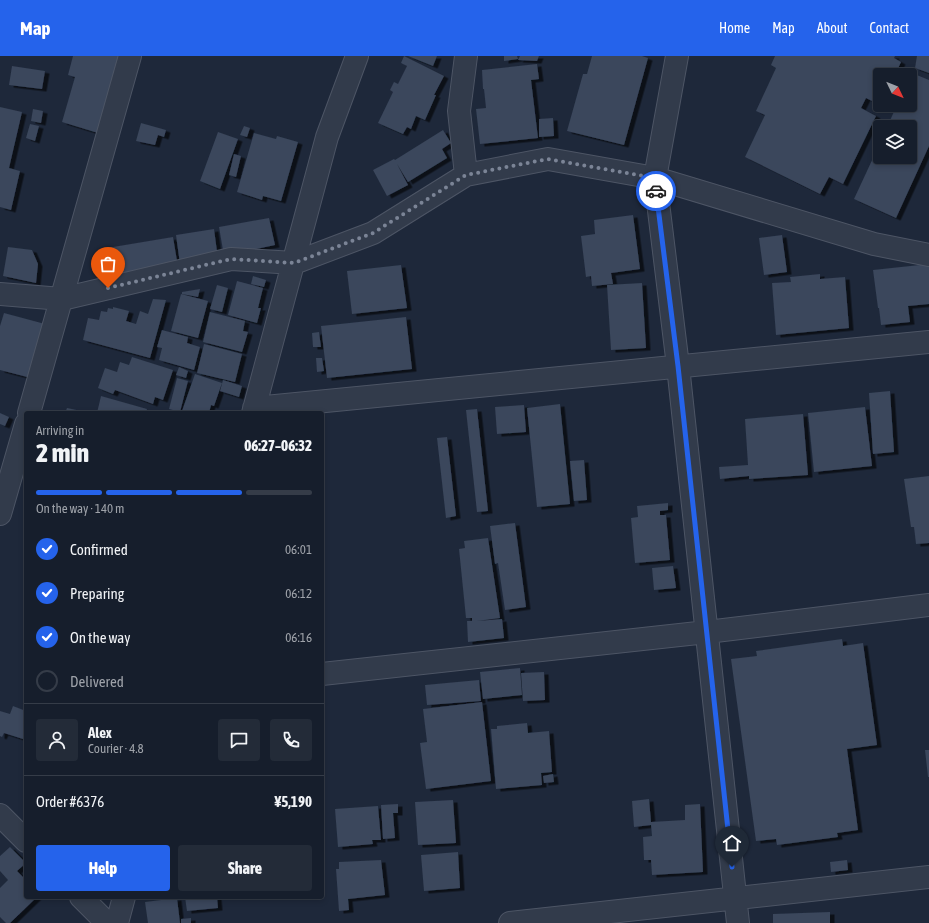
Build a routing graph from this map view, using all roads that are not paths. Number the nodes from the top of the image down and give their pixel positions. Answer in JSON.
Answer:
{"nodes":[{"id":1,"x":130,"y":56,"type":"edge"},
{"id":2,"x":357,"y":56,"type":"edge"},
{"id":3,"x":466,"y":56,"type":"edge"},
{"id":4,"x":677,"y":56,"type":"edge"},
{"id":5,"x":466,"y":175,"type":"junction"},
{"id":6,"x":655,"y":178,"type":"junction"},
{"id":7,"x":929,"y":255,"type":"edge"},
{"id":8,"x":294,"y":263,"type":"junction"},
{"id":9,"x":0,"y":294,"type":"edge"},
{"id":10,"x":62,"y":299,"type":"junction"},
{"id":11,"x":929,"y":342,"type":"edge"},
{"id":12,"x":678,"y":366,"type":"junction"},
{"id":13,"x":30,"y":411,"type":"edge"},
{"id":14,"x":253,"y":411,"type":"edge"},
{"id":15,"x":24,"y":431,"type":"edge"},
{"id":16,"x":0,"y":514,"type":"edge"},
{"id":17,"x":929,"y":605,"type":"edge"},
{"id":18,"x":707,"y":632,"type":"junction"},
{"id":19,"x":324,"y":674,"type":"edge"},
{"id":20,"x":0,"y":815,"type":"edge"},
{"id":21,"x":24,"y":839,"type":"edge"},
{"id":22,"x":929,"y":877,"type":"edge"},
{"id":23,"x":83,"y":899,"type":"edge"},
{"id":24,"x":123,"y":899,"type":"edge"},
{"id":25,"x":735,"y":899,"type":"junction"},
{"id":26,"x":107,"y":923,"type":"edge"},
{"id":27,"x":117,"y":923,"type":"edge"},
{"id":28,"x":510,"y":923,"type":"edge"},
{"id":29,"x":738,"y":923,"type":"edge"}],
"edges":[{"from":1,"to":10,"type":"street"},
{"from":2,"to":8,"type":"street"},
{"from":3,"to":5,"type":"street"},
{"from":4,"to":6,"type":"street"},
{"from":5,"to":6,"type":"street"},
{"from":5,"to":8,"type":"street"},
{"from":6,"to":7,"type":"street"},
{"from":6,"to":12,"type":"street"},
{"from":8,"to":10,"type":"street"},
{"from":8,"to":14,"type":"street"},
{"from":9,"to":10,"type":"street"},
{"from":10,"to":13,"type":"street"},
{"from":11,"to":12,"type":"street"},
{"from":12,"to":14,"type":"street"},
{"from":12,"to":18,"type":"street"},
{"from":15,"to":16,"type":"street"},
{"from":17,"to":18,"type":"street"},
{"from":18,"to":19,"type":"street"},
{"from":18,"to":25,"type":"street"},
{"from":20,"to":21,"type":"street"},
{"from":22,"to":25,"type":"street"},
{"from":23,"to":26,"type":"street"},
{"from":24,"to":27,"type":"street"},
{"from":25,"to":28,"type":"street"},
{"from":25,"to":29,"type":"street"}]}
